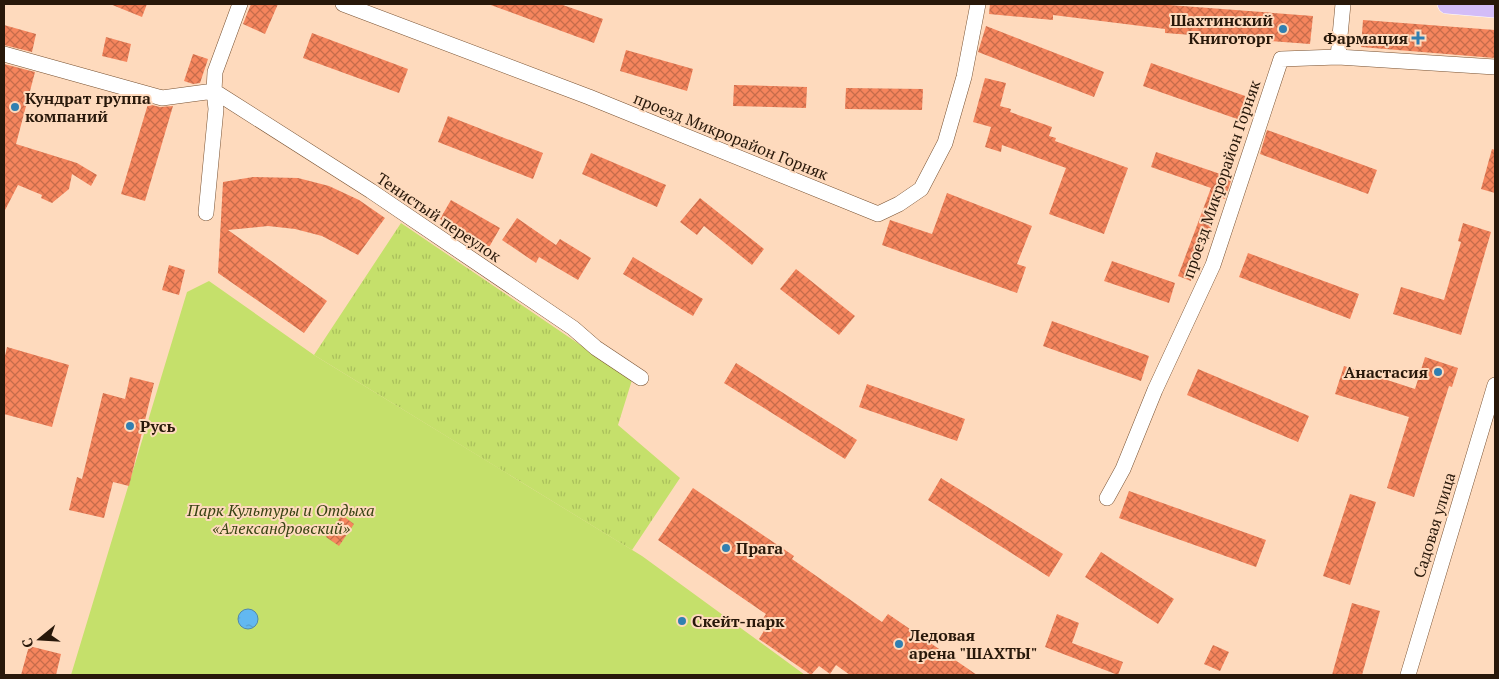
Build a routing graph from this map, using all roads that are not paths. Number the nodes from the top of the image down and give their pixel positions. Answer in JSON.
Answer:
{"nodes":[{"id":1,"x":240,"y":4,"type":"edge"},
{"id":2,"x":343,"y":4,"type":"edge"},
{"id":3,"x":978,"y":4,"type":"edge"},
{"id":4,"x":1343,"y":4,"type":"edge"},
{"id":5,"x":1447,"y":4,"type":"edge"},
{"id":6,"x":1495,"y":8,"type":"edge"},
{"id":7,"x":4,"y":54,"type":"edge"},
{"id":8,"x":1338,"y":57,"type":"junction"},
{"id":9,"x":1495,"y":67,"type":"edge"},
{"id":10,"x":214,"y":91,"type":"junction"},
{"id":11,"x":206,"y":213,"type":"dead end"},
{"id":12,"x":641,"y":378,"type":"dead end"},
{"id":13,"x":1495,"y":385,"type":"edge"},
{"id":14,"x":1107,"y":498,"type":"dead end"},
{"id":15,"x":1408,"y":675,"type":"edge"}],
"edges":[{"from":1,"to":10,"type":"street"},
{"from":2,"to":3,"type":"street","name":"проезд Микрорайон Горняк"},
{"from":4,"to":8,"type":"street"},
{"from":5,"to":6,"type":"main road"},
{"from":7,"to":10,"type":"street"},
{"from":8,"to":9,"type":"street","name":"проезд Микрорайон Горняк"},
{"from":8,"to":14,"type":"street","name":"проезд Микрорайон Горняк"},
{"from":10,"to":11,"type":"street"},
{"from":10,"to":12,"type":"street","name":"Тенистый переулок"},
{"from":13,"to":15,"type":"street","name":"Садовая улица"}]}
